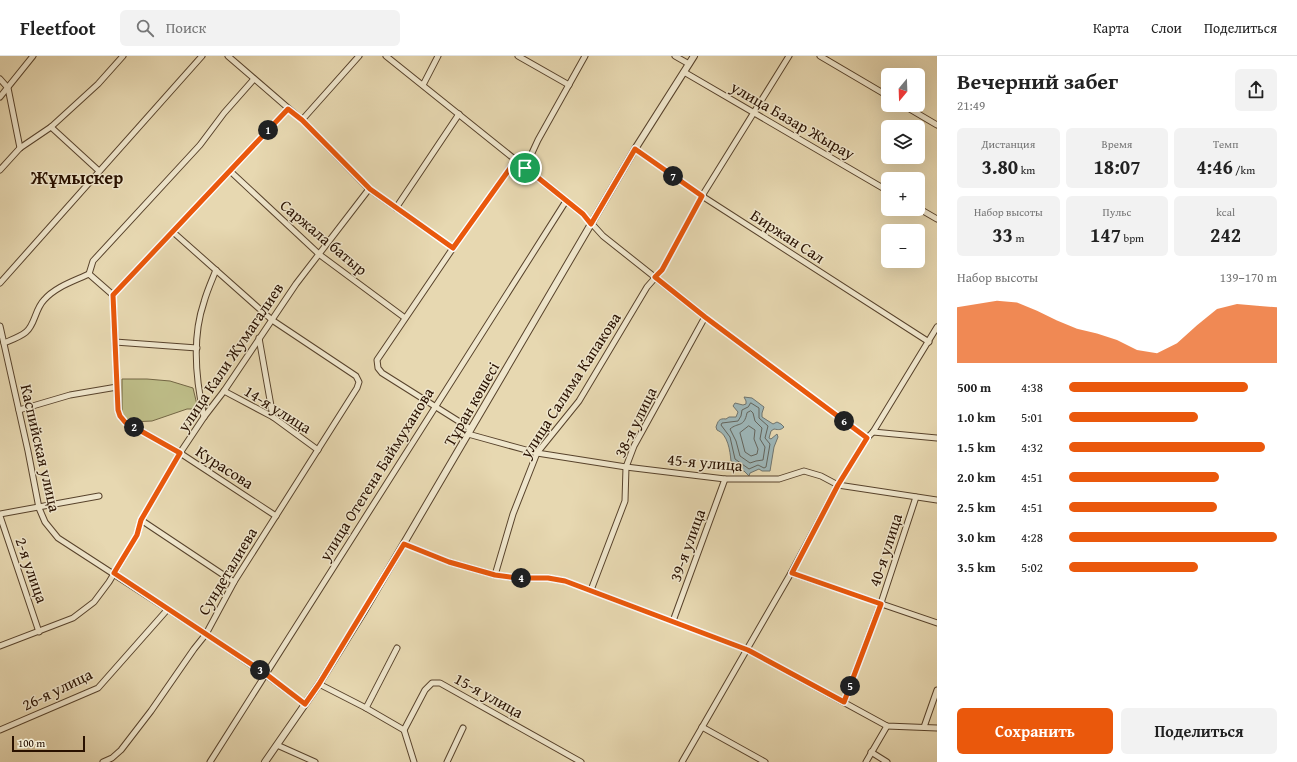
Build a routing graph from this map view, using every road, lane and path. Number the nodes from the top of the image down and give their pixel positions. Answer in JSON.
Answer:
{"nodes":[{"id":1,"x":33,"y":56,"type":"edge"},
{"id":2,"x":123,"y":56,"type":"edge"},
{"id":3,"x":202,"y":56,"type":"edge"},
{"id":4,"x":228,"y":56,"type":"edge"},
{"id":5,"x":359,"y":56,"type":"edge"},
{"id":6,"x":386,"y":56,"type":"edge"},
{"id":7,"x":438,"y":56,"type":"edge"},
{"id":8,"x":518,"y":56,"type":"edge"},
{"id":9,"x":586,"y":56,"type":"edge"},
{"id":10,"x":675,"y":56,"type":"edge"},
{"id":11,"x":694,"y":56,"type":"edge"},
{"id":12,"x":788,"y":56,"type":"edge"},
{"id":13,"x":820,"y":56,"type":"edge"},
{"id":14,"x":689,"y":64,"type":"junction"},
{"id":15,"x":684,"y":72,"type":"junction"},
{"id":16,"x":0,"y":79,"type":"edge"},
{"id":17,"x":254,"y":79,"type":"junction"},
{"id":18,"x":423,"y":85,"type":"junction"},
{"id":19,"x":569,"y":85,"type":"junction"},
{"id":20,"x":8,"y":88,"type":"junction"},
{"id":21,"x":881,"y":92,"type":"edge"},
{"id":22,"x":0,"y":97,"type":"edge"},
{"id":23,"x":288,"y":109,"type":"junction"},
{"id":24,"x":754,"y":112,"type":"junction"},
{"id":25,"x":915,"y":112,"type":"edge"},
{"id":26,"x":459,"y":114,"type":"junction"},
{"id":27,"x":302,"y":120,"type":"junction"},
{"id":28,"x":937,"y":125,"type":"edge"},
{"id":29,"x":51,"y":127,"type":"junction"},
{"id":30,"x":20,"y":148,"type":"junction"},
{"id":31,"x":635,"y":149,"type":"junction"},
{"id":32,"x":516,"y":160,"type":"junction"},
{"id":33,"x":525,"y":168,"type":"junction"},
{"id":34,"x":0,"y":170,"type":"edge"},
{"id":35,"x":99,"y":171,"type":"junction"},
{"id":36,"x":230,"y":171,"type":"junction"},
{"id":37,"x":881,"y":187,"type":"edge"},
{"id":38,"x":370,"y":189,"type":"junction"},
{"id":39,"x":702,"y":196,"type":"junction"},
{"id":40,"x":566,"y":201,"type":"junction"},
{"id":41,"x":396,"y":208,"type":"junction"},
{"id":42,"x":925,"y":212,"type":"edge"},
{"id":43,"x":937,"y":219,"type":"edge"},
{"id":44,"x":591,"y":224,"type":"junction"},
{"id":45,"x":173,"y":232,"type":"junction"},
{"id":46,"x":453,"y":248,"type":"junction"},
{"id":47,"x":320,"y":255,"type":"junction"},
{"id":48,"x":216,"y":270,"type":"junction"},
{"id":49,"x":89,"y":274,"type":"junction"},
{"id":50,"x":655,"y":277,"type":"junction"},
{"id":51,"x":0,"y":283,"type":"edge"},
{"id":52,"x":113,"y":295,"type":"junction"},
{"id":53,"x":705,"y":317,"type":"junction"},
{"id":54,"x":405,"y":318,"type":"junction"},
{"id":55,"x":272,"y":320,"type":"junction"},
{"id":56,"x":0,"y":326,"type":"edge"},
{"id":57,"x":937,"y":329,"type":"edge"},
{"id":58,"x":259,"y":338,"type":"junction"},
{"id":59,"x":4,"y":342,"type":"junction"},
{"id":60,"x":115,"y":342,"type":"junction"},
{"id":61,"x":929,"y":342,"type":"junction"},
{"id":62,"x":197,"y":348,"type":"junction"},
{"id":63,"x":117,"y":387,"type":"junction"},
{"id":64,"x":224,"y":391,"type":"junction"},
{"id":65,"x":434,"y":406,"type":"junction"},
{"id":66,"x":19,"y":410,"type":"junction"},
{"id":67,"x":204,"y":417,"type":"junction"},
{"id":68,"x":273,"y":417,"type":"junction"},
{"id":69,"x":470,"y":431,"type":"junction"},
{"id":70,"x":873,"y":432,"type":"junction"},
{"id":71,"x":867,"y":438,"type":"junction"},
{"id":72,"x":937,"y":438,"type":"edge"},
{"id":73,"x":318,"y":450,"type":"junction"},
{"id":74,"x":180,"y":453,"type":"junction"},
{"id":75,"x":537,"y":453,"type":"junction"},
{"id":76,"x":626,"y":467,"type":"junction"},
{"id":77,"x":725,"y":479,"type":"junction"},
{"id":78,"x":838,"y":485,"type":"junction"},
{"id":79,"x":99,"y":496,"type":"dead end"},
{"id":80,"x":916,"y":497,"type":"junction"},
{"id":81,"x":937,"y":500,"type":"edge"},
{"id":82,"x":39,"y":508,"type":"junction"},
{"id":83,"x":0,"y":515,"type":"edge"},
{"id":84,"x":276,"y":516,"type":"junction"},
{"id":85,"x":141,"y":520,"type":"junction"},
{"id":86,"x":404,"y":544,"type":"junction"},
{"id":87,"x":114,"y":573,"type":"junction"},
{"id":88,"x":792,"y":573,"type":"junction"},
{"id":89,"x":495,"y":575,"type":"junction"},
{"id":90,"x":234,"y":582,"type":"junction"},
{"id":91,"x":591,"y":590,"type":"junction"},
{"id":92,"x":881,"y":604,"type":"junction"},
{"id":93,"x":167,"y":610,"type":"junction"},
{"id":94,"x":673,"y":621,"type":"junction"},
{"id":95,"x":937,"y":623,"type":"edge"},
{"id":96,"x":39,"y":632,"type":"junction"},
{"id":97,"x":206,"y":634,"type":"junction"},
{"id":98,"x":0,"y":646,"type":"edge"},
{"id":99,"x":397,"y":648,"type":"dead end"},
{"id":100,"x":748,"y":650,"type":"junction"},
{"id":101,"x":266,"y":674,"type":"junction"},
{"id":102,"x":319,"y":684,"type":"junction"},
{"id":103,"x":937,"y":690,"type":"edge"},
{"id":104,"x":844,"y":702,"type":"junction"},
{"id":105,"x":305,"y":704,"type":"junction"},
{"id":106,"x":366,"y":708,"type":"junction"},
{"id":107,"x":887,"y":726,"type":"junction"},
{"id":108,"x":702,"y":727,"type":"junction"},
{"id":109,"x":924,"y":727,"type":"junction"},
{"id":110,"x":463,"y":728,"type":"dead end"},
{"id":111,"x":937,"y":728,"type":"edge"},
{"id":112,"x":0,"y":730,"type":"edge"},
{"id":113,"x":404,"y":730,"type":"junction"},
{"id":114,"x":277,"y":745,"type":"junction"},
{"id":115,"x":871,"y":752,"type":"junction"},
{"id":116,"x":103,"y":762,"type":"edge"},
{"id":117,"x":210,"y":762,"type":"edge"},
{"id":118,"x":265,"y":762,"type":"edge"},
{"id":119,"x":315,"y":762,"type":"edge"},
{"id":120,"x":414,"y":762,"type":"edge"},
{"id":121,"x":448,"y":762,"type":"edge"},
{"id":122,"x":581,"y":762,"type":"edge"},
{"id":123,"x":682,"y":762,"type":"edge"},
{"id":124,"x":765,"y":762,"type":"edge"},
{"id":125,"x":866,"y":762,"type":"edge"},
{"id":126,"x":887,"y":762,"type":"edge"}],
"edges":[{"from":1,"to":20,"type":"street"},
{"from":2,"to":29,"type":"street"},
{"from":3,"to":35,"type":"street"},
{"from":4,"to":17,"type":"street"},
{"from":5,"to":27,"type":"street"},
{"from":6,"to":18,"type":"street"},
{"from":7,"to":18,"type":"street"},
{"from":8,"to":19,"type":"street"},
{"from":9,"to":19,"type":"street"},
{"from":10,"to":14,"type":"street"},
{"from":11,"to":14,"type":"street","name":"Тұран көшесі"},
{"from":12,"to":24,"type":"street","name":"улица Салима Капакова"},
{"from":13,"to":21,"type":"street"},
{"from":14,"to":15,"type":"street","name":"Тұран көшесі"},
{"from":15,"to":24,"type":"street","name":"улица Базар Жырау"},
{"from":15,"to":31,"type":"street","name":"Тұран көшесі"},
{"from":16,"to":20,"type":"street"},
{"from":17,"to":23,"type":"street"},
{"from":17,"to":49,"type":"street"},
{"from":18,"to":26,"type":"street"},
{"from":19,"to":33,"type":"street"},
{"from":20,"to":22,"type":"street"},
{"from":20,"to":30,"type":"street"},
{"from":23,"to":27,"type":"street"},
{"from":23,"to":36,"type":"street"},
{"from":24,"to":37,"type":"street","name":"улица Базар Жырау"},
{"from":24,"to":39,"type":"street","name":"улица Салима Капакова"},
{"from":25,"to":28,"type":"street"},
{"from":26,"to":32,"type":"street"},
{"from":26,"to":41,"type":"street"},
{"from":27,"to":38,"type":"street"},
{"from":29,"to":30,"type":"street"},
{"from":29,"to":35,"type":"street"},
{"from":30,"to":34,"type":"street"},
{"from":31,"to":39,"type":"street","name":"Биржан Сал"},
{"from":31,"to":44,"type":"street","name":"Тұран көшесі"},
{"from":32,"to":33,"type":"street"},
{"from":32,"to":46,"type":"street"},
{"from":33,"to":40,"type":"street"},
{"from":35,"to":51,"type":"street"},
{"from":36,"to":45,"type":"street"},
{"from":36,"to":47,"type":"street","name":"Саржала батыр"},
{"from":38,"to":41,"type":"street"},
{"from":38,"to":47,"type":"street","name":"улица Кали Жумагалиев"},
{"from":39,"to":50,"type":"street","name":"улица Салима Капакова"},
{"from":39,"to":61,"type":"street","name":"Биржан Сал"},
{"from":40,"to":44,"type":"street"},
{"from":40,"to":65,"type":"street","name":"улица Отегена Баймуханова"},
{"from":41,"to":46,"type":"street"},
{"from":42,"to":43,"type":"street"},
{"from":44,"to":50,"type":"street"},
{"from":44,"to":69,"type":"street","name":"Тұран көшесі"},
{"from":45,"to":48,"type":"street"},
{"from":45,"to":52,"type":"street"},
{"from":46,"to":54,"type":"street"},
{"from":47,"to":54,"type":"street","name":"Саржала батыр"},
{"from":47,"to":55,"type":"street","name":"улица Кали Жумагалиев"},
{"from":48,"to":55,"type":"street"},
{"from":48,"to":62,"type":"street"},
{"from":49,"to":52,"type":"street"},
{"from":49,"to":59,"type":"street"},
{"from":50,"to":53,"type":"street"},
{"from":50,"to":75,"type":"street","name":"улица Салима Капакова"},
{"from":52,"to":60,"type":"street"},
{"from":53,"to":71,"type":"street"},
{"from":53,"to":76,"type":"street","name":"38-я улица"},
{"from":54,"to":65,"type":"street"},
{"from":55,"to":58,"type":"street","name":"улица Кали Жумагалиев"},
{"from":55,"to":73,"type":"street","name":"Сундеталиева"},
{"from":56,"to":59,"type":"street","name":"Каспийская улица"},
{"from":57,"to":61,"type":"street"},
{"from":58,"to":64,"type":"street","name":"улица Кали Жумагалиев"},
{"from":58,"to":68,"type":"street"},
{"from":59,"to":66,"type":"street","name":"Каспийская улица"},
{"from":60,"to":62,"type":"street"},
{"from":60,"to":63,"type":"street"},
{"from":61,"to":70,"type":"street"},
{"from":62,"to":67,"type":"street"},
{"from":63,"to":66,"type":"street"},
{"from":63,"to":74,"type":"street","name":"Курасова"},
{"from":64,"to":67,"type":"street","name":"улица Кали Жумагалиев"},
{"from":64,"to":68,"type":"street","name":"14-я улица"},
{"from":65,"to":69,"type":"street"},
{"from":65,"to":101,"type":"street","name":"улица Отегена Баймуханова"},
{"from":66,"to":82,"type":"street","name":"Каспийская улица"},
{"from":67,"to":74,"type":"street","name":"улица Кали Жумагалиев"},
{"from":68,"to":73,"type":"street","name":"14-я улица"},
{"from":69,"to":75,"type":"street","name":"45-я улица"},
{"from":69,"to":86,"type":"street","name":"Тұран көшесі"},
{"from":70,"to":71,"type":"street"},
{"from":70,"to":72,"type":"street"},
{"from":71,"to":78,"type":"street"},
{"from":73,"to":84,"type":"street","name":"Сундеталиева"},
{"from":74,"to":84,"type":"street","name":"Курасова"},
{"from":74,"to":85,"type":"street","name":"улица Кали Жумагалиев"},
{"from":75,"to":76,"type":"street","name":"45-я улица"},
{"from":75,"to":89,"type":"street","name":"улица Салима Капакова"},
{"from":76,"to":77,"type":"street","name":"45-я улица"},
{"from":76,"to":91,"type":"street","name":"38-я улица"},
{"from":77,"to":78,"type":"street","name":"45-я улица"},
{"from":77,"to":94,"type":"street","name":"39-я улица"},
{"from":78,"to":80,"type":"street","name":"45-я улица"},
{"from":78,"to":88,"type":"street"},
{"from":79,"to":82,"type":"street"},
{"from":80,"to":81,"type":"street","name":"45-я улица"},
{"from":80,"to":92,"type":"street","name":"40-я улица"},
{"from":82,"to":83,"type":"street"},
{"from":82,"to":87,"type":"street","name":"Каспийская улица"},
{"from":83,"to":96,"type":"street","name":"2-я улица"},
{"from":84,"to":90,"type":"street","name":"Сундеталиева"},
{"from":85,"to":87,"type":"street","name":"улица Кали Жумагалиев"},
{"from":85,"to":90,"type":"street"},
{"from":86,"to":89,"type":"street"},
{"from":86,"to":102,"type":"street","name":"Тұран көшесі"},
{"from":87,"to":93,"type":"street","name":"Каспийская улица"},
{"from":87,"to":96,"type":"street","name":"улица Кали Жумагалиев"},
{"from":88,"to":92,"type":"street"},
{"from":88,"to":100,"type":"street"},
{"from":89,"to":91,"type":"street"},
{"from":90,"to":97,"type":"street","name":"Сундеталиева"},
{"from":91,"to":94,"type":"street"},
{"from":92,"to":95,"type":"street"},
{"from":92,"to":104,"type":"street","name":"40-я улица"},
{"from":93,"to":97,"type":"street","name":"Каспийская улица"},
{"from":93,"to":112,"type":"street","name":"26-я улица"},
{"from":94,"to":100,"type":"street"},
{"from":96,"to":98,"type":"street","name":"улица Кали Жумагалиев"},
{"from":97,"to":101,"type":"street","name":"Каспийская улица"},
{"from":97,"to":116,"type":"street","name":"Сундеталиева"},
{"from":99,"to":106,"type":"street"},
{"from":100,"to":104,"type":"street"},
{"from":100,"to":108,"type":"street"},
{"from":101,"to":105,"type":"street","name":"Каспийская улица"},
{"from":101,"to":117,"type":"street","name":"улица Отегена Баймуханова"},
{"from":102,"to":105,"type":"street","name":"Тұран көшесі"},
{"from":102,"to":106,"type":"street"},
{"from":103,"to":109,"type":"street"},
{"from":104,"to":107,"type":"street"},
{"from":105,"to":114,"type":"street","name":"Тұран көшесі"},
{"from":106,"to":113,"type":"street"},
{"from":107,"to":109,"type":"street"},
{"from":107,"to":115,"type":"street"},
{"from":108,"to":123,"type":"street"},
{"from":108,"to":124,"type":"street"},
{"from":109,"to":111,"type":"street"},
{"from":110,"to":121,"type":"street"},
{"from":113,"to":120,"type":"street"},
{"from":113,"to":122,"type":"street","name":"15-я улица"},
{"from":114,"to":118,"type":"street","name":"Тұран көшесі"},
{"from":114,"to":119,"type":"street"},
{"from":115,"to":125,"type":"street"},
{"from":115,"to":126,"type":"street"}]}
